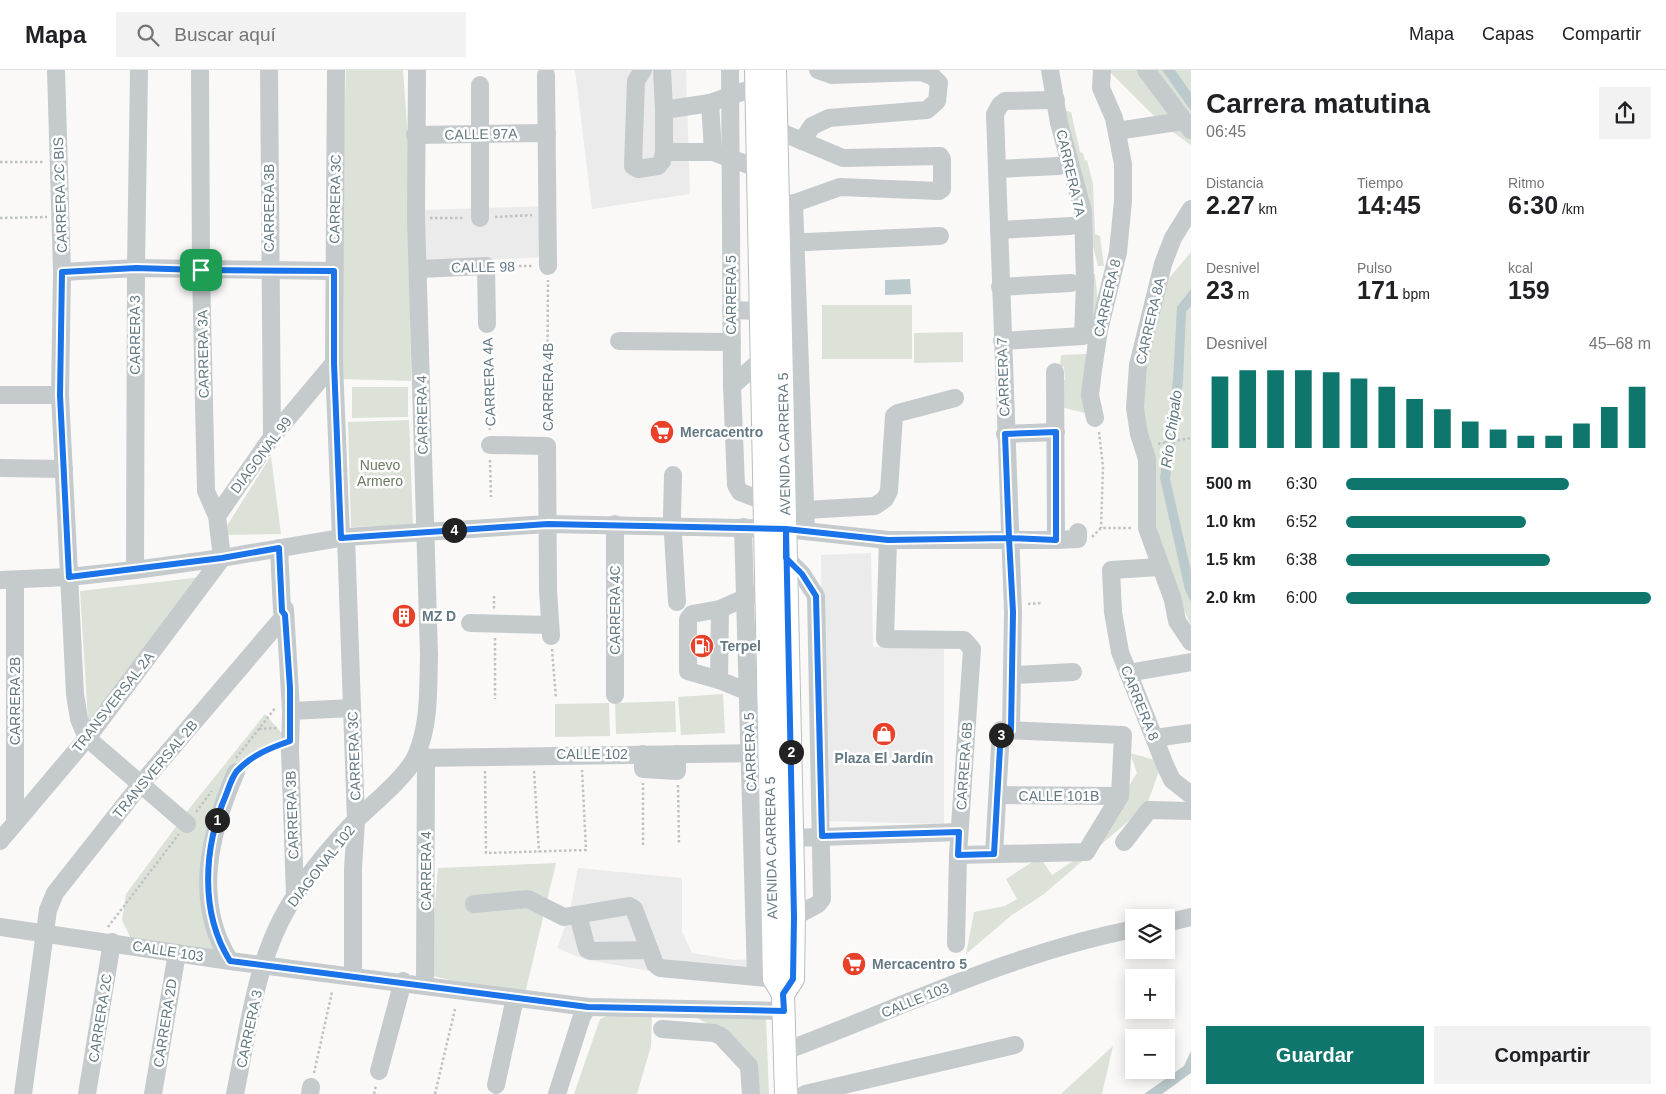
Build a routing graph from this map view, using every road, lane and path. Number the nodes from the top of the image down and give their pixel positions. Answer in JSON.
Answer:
{"nodes":[{"id":1,"x":56,"y":70,"type":"edge"},
{"id":2,"x":140,"y":70,"type":"edge"},
{"id":3,"x":200,"y":70,"type":"edge"},
{"id":4,"x":268,"y":70,"type":"edge"},
{"id":5,"x":336,"y":70,"type":"edge"},
{"id":6,"x":417,"y":70,"type":"edge"},
{"id":7,"x":642,"y":70,"type":"edge"},
{"id":8,"x":662,"y":70,"type":"edge"},
{"id":9,"x":730,"y":70,"type":"edge"},
{"id":10,"x":775,"y":70,"type":"edge"},
{"id":11,"x":818,"y":70,"type":"edge"},
{"id":12,"x":1050,"y":70,"type":"edge"},
{"id":13,"x":1102,"y":70,"type":"edge"},
{"id":14,"x":1146,"y":70,"type":"edge"},
{"id":15,"x":546,"y":75,"type":"dead end"},
{"id":16,"x":756,"y":78,"type":"edge"},
{"id":17,"x":480,"y":85,"type":"dead end"},
{"id":18,"x":730,"y":95,"type":"junction"},
{"id":19,"x":1056,"y":100,"type":"junction"},
{"id":20,"x":710,"y":102,"type":"junction"},
{"id":21,"x":664,"y":110,"type":"junction"},
{"id":22,"x":1187,"y":125,"type":"edge"},
{"id":23,"x":776,"y":130,"type":"junction"},
{"id":24,"x":1117,"y":131,"type":"junction"},
{"id":25,"x":547,"y":133,"type":"junction"},
{"id":26,"x":416,"y":135,"type":"junction"},
{"id":27,"x":480,"y":135,"type":"junction"},
{"id":28,"x":802,"y":141,"type":"junction"},
{"id":29,"x":664,"y":152,"type":"junction"},
{"id":30,"x":713,"y":152,"type":"junction"},
{"id":31,"x":730,"y":158,"type":"junction"},
{"id":32,"x":871,"y":158,"type":"junction"},
{"id":33,"x":0,"y":162,"type":"edge"},
{"id":34,"x":59,"y":162,"type":"junction"},
{"id":35,"x":1059,"y":166,"type":"dead end"},
{"id":36,"x":757,"y":168,"type":"junction"},
{"id":37,"x":997,"y":169,"type":"junction"},
{"id":38,"x":870,"y":188,"type":"junction"},
{"id":39,"x":786,"y":206,"type":"junction"},
{"id":40,"x":1191,"y":209,"type":"edge"},
{"id":41,"x":61,"y":216,"type":"junction"},
{"id":42,"x":0,"y":218,"type":"edge"},
{"id":43,"x":480,"y":218,"type":"dead end"},
{"id":44,"x":1071,"y":226,"type":"dead end"},
{"id":45,"x":999,"y":230,"type":"junction"},
{"id":46,"x":940,"y":236,"type":"dead end"},
{"id":47,"x":787,"y":243,"type":"junction"},
{"id":48,"x":486,"y":266,"type":"junction"},
{"id":49,"x":548,"y":266,"type":"junction"},
{"id":50,"x":136,"y":268,"type":"junction"},
{"id":51,"x":419,"y":269,"type":"junction"},
{"id":52,"x":201,"y":270,"type":"junction"},
{"id":53,"x":270,"y":271,"type":"junction"},
{"id":54,"x":334,"y":271,"type":"junction"},
{"id":55,"x":62,"y":272,"type":"junction"},
{"id":56,"x":1111,"y":276,"type":"junction"},
{"id":57,"x":1078,"y":283,"type":"junction"},
{"id":58,"x":1000,"y":287,"type":"junction"},
{"id":59,"x":732,"y":310,"type":"junction"},
{"id":60,"x":760,"y":311,"type":"junction"},
{"id":61,"x":487,"y":324,"type":"joint"},
{"id":62,"x":619,"y":341,"type":"dead end"},
{"id":63,"x":1002,"y":341,"type":"junction"},
{"id":64,"x":732,"y":342,"type":"junction"},
{"id":65,"x":762,"y":360,"type":"junction"},
{"id":66,"x":334,"y":363,"type":"junction"},
{"id":67,"x":1055,"y":372,"type":"dead end"},
{"id":68,"x":732,"y":386,"type":"junction"},
{"id":69,"x":0,"y":394,"type":"edge"},
{"id":70,"x":60,"y":395,"type":"junction"},
{"id":71,"x":955,"y":398,"type":"dead end"},
{"id":72,"x":1095,"y":418,"type":"joint"},
{"id":73,"x":1056,"y":432,"type":"junction"},
{"id":74,"x":1005,"y":434,"type":"junction"},
{"id":75,"x":272,"y":437,"type":"junction"},
{"id":76,"x":1191,"y":438,"type":"edge"},
{"id":77,"x":490,"y":445,"type":"junction"},
{"id":78,"x":548,"y":446,"type":"junction"},
{"id":79,"x":1143,"y":447,"type":"junction"},
{"id":80,"x":0,"y":468,"type":"edge"},
{"id":81,"x":64,"y":469,"type":"junction"},
{"id":82,"x":673,"y":475,"type":"dead end"},
{"id":83,"x":491,"y":497,"type":"dead end"},
{"id":84,"x":764,"y":501,"type":"junction"},
{"id":85,"x":805,"y":510,"type":"junction"},
{"id":86,"x":217,"y":516,"type":"junction"},
{"id":87,"x":548,"y":524,"type":"junction"},
{"id":88,"x":615,"y":524,"type":"junction"},
{"id":89,"x":672,"y":527,"type":"junction"},
{"id":90,"x":743,"y":527,"type":"junction"},
{"id":91,"x":1101,"y":528,"type":"junction"},
{"id":92,"x":1126,"y":528,"type":"dead end"},
{"id":93,"x":786,"y":529,"type":"junction"},
{"id":94,"x":424,"y":532,"type":"junction"},
{"id":95,"x":1078,"y":532,"type":"joint"},
{"id":96,"x":343,"y":537,"type":"junction"},
{"id":97,"x":1009,"y":538,"type":"junction"},
{"id":98,"x":888,"y":540,"type":"junction"},
{"id":99,"x":1056,"y":540,"type":"junction"},
{"id":100,"x":282,"y":547,"type":"junction"},
{"id":101,"x":222,"y":558,"type":"junction"},
{"id":102,"x":786,"y":558,"type":"junction"},
{"id":103,"x":1160,"y":567,"type":"junction"},
{"id":104,"x":135,"y":570,"type":"junction"},
{"id":105,"x":69,"y":577,"type":"junction"},
{"id":106,"x":8,"y":580,"type":"edge"},
{"id":107,"x":766,"y":586,"type":"junction"},
{"id":108,"x":494,"y":596,"type":"dead end"},
{"id":109,"x":745,"y":600,"type":"junction"},
{"id":110,"x":677,"y":602,"type":"dead end"},
{"id":111,"x":720,"y":610,"type":"junction"},
{"id":112,"x":285,"y":615,"type":"junction"},
{"id":113,"x":470,"y":623,"type":"dead end"},
{"id":114,"x":495,"y":624,"type":"junction"},
{"id":115,"x":551,"y":630,"type":"junction"},
{"id":116,"x":1191,"y":642,"type":"edge"},
{"id":117,"x":1191,"y":662,"type":"edge"},
{"id":118,"x":1074,"y":672,"type":"dead end"},
{"id":119,"x":1128,"y":673,"type":"junction"},
{"id":120,"x":1014,"y":675,"type":"junction"},
{"id":121,"x":720,"y":680,"type":"junction"},
{"id":122,"x":747,"y":691,"type":"junction"},
{"id":123,"x":615,"y":695,"type":"dead end"},
{"id":124,"x":495,"y":699,"type":"dead end"},
{"id":125,"x":556,"y":699,"type":"dead end"},
{"id":126,"x":768,"y":699,"type":"junction"},
{"id":127,"x":352,"y":708,"type":"junction"},
{"id":128,"x":291,"y":711,"type":"junction"},
{"id":129,"x":1006,"y":730,"type":"junction"},
{"id":130,"x":1191,"y":733,"type":"edge"},
{"id":131,"x":87,"y":738,"type":"junction"},
{"id":132,"x":1155,"y":738,"type":"junction"},
{"id":133,"x":290,"y":741,"type":"junction"},
{"id":134,"x":760,"y":753,"type":"junction"},
{"id":135,"x":532,"y":754,"type":"junction"},
{"id":136,"x":581,"y":754,"type":"junction"},
{"id":137,"x":485,"y":757,"type":"junction"},
{"id":138,"x":421,"y":758,"type":"junction"},
{"id":139,"x":643,"y":762,"type":"junction"},
{"id":140,"x":677,"y":762,"type":"junction"},
{"id":141,"x":236,"y":772,"type":"joint"},
{"id":142,"x":141,"y":784,"type":"junction"},
{"id":143,"x":998,"y":795,"type":"junction"},
{"id":144,"x":1191,"y":795,"type":"edge"},
{"id":145,"x":1120,"y":796,"type":"junction"},
{"id":146,"x":1191,"y":811,"type":"edge"},
{"id":147,"x":356,"y":821,"type":"junction"},
{"id":148,"x":15,"y":822,"type":"junction"},
{"id":149,"x":187,"y":824,"type":"dead end"},
{"id":150,"x":959,"y":832,"type":"junction"},
{"id":151,"x":822,"y":836,"type":"junction"},
{"id":152,"x":793,"y":838,"type":"junction"},
{"id":153,"x":0,"y":842,"type":"edge"},
{"id":154,"x":1124,"y":842,"type":"dead end"},
{"id":155,"x":679,"y":844,"type":"dead end"},
{"id":156,"x":642,"y":846,"type":"dead end"},
{"id":157,"x":539,"y":852,"type":"junction"},
{"id":158,"x":994,"y":854,"type":"junction"},
{"id":159,"x":958,"y":855,"type":"junction"},
{"id":160,"x":295,"y":896,"type":"junction"},
{"id":161,"x":474,"y":904,"type":"dead end"},
{"id":162,"x":578,"y":915,"type":"junction"},
{"id":163,"x":794,"y":917,"type":"junction"},
{"id":164,"x":1191,"y":917,"type":"edge"},
{"id":165,"x":1175,"y":921,"type":"edge"},
{"id":166,"x":0,"y":927,"type":"edge"},
{"id":167,"x":1125,"y":932,"type":"edge"},
{"id":168,"x":45,"y":933,"type":"junction"},
{"id":169,"x":112,"y":942,"type":"junction"},
{"id":170,"x":956,"y":944,"type":"dead end"},
{"id":171,"x":650,"y":950,"type":"junction"},
{"id":172,"x":177,"y":953,"type":"junction"},
{"id":173,"x":230,"y":961,"type":"junction"},
{"id":174,"x":262,"y":964,"type":"junction"},
{"id":175,"x":353,"y":975,"type":"junction"},
{"id":176,"x":425,"y":984,"type":"junction"},
{"id":177,"x":401,"y":987,"type":"junction"},
{"id":178,"x":774,"y":990,"type":"junction"},
{"id":179,"x":332,"y":992,"type":"dead end"},
{"id":180,"x":515,"y":998,"type":"junction"},
{"id":181,"x":455,"y":1009,"type":"dead end"},
{"id":182,"x":585,"y":1012,"type":"junction"},
{"id":183,"x":662,"y":1029,"type":"dead end"},
{"id":184,"x":1015,"y":1045,"type":"dead end"},
{"id":185,"x":784,"y":1051,"type":"junction"},
{"id":186,"x":379,"y":1071,"type":"dead end"},
{"id":187,"x":496,"y":1085,"type":"dead end"},
{"id":188,"x":311,"y":1091,"type":"edge"},
{"id":189,"x":23,"y":1094,"type":"edge"},
{"id":190,"x":87,"y":1094,"type":"edge"},
{"id":191,"x":153,"y":1094,"type":"edge"},
{"id":192,"x":235,"y":1094,"type":"edge"},
{"id":193,"x":435,"y":1094,"type":"edge"},
{"id":194,"x":557,"y":1094,"type":"edge"},
{"id":195,"x":751,"y":1094,"type":"edge"},
{"id":196,"x":786,"y":1094,"type":"edge"},
{"id":197,"x":805,"y":1094,"type":"edge"}],
"edges":[{"from":1,"to":34,"type":"street","name":"CARRERA 2C BIS"},
{"from":2,"to":50,"type":"street","name":"CARRERA 3"},
{"from":3,"to":52,"type":"street","name":"CARRERA 3A"},
{"from":4,"to":53,"type":"street","name":"CARRERA 3B"},
{"from":5,"to":54,"type":"street","name":"CARRERA 3C"},
{"from":6,"to":26,"type":"street","name":"CARRERA 4"},
{"from":7,"to":29,"type":"street"},
{"from":8,"to":21,"type":"street"},
{"from":9,"to":18,"type":"street","name":"CARRERA 5"},
{"from":10,"to":23,"type":"main road","name":"AVENIDA CARRERA 5"},
{"from":11,"to":28,"type":"street"},
{"from":12,"to":19,"type":"street","name":"CARRERA 7A"},
{"from":13,"to":24,"type":"street","name":"CARRERA 8"},
{"from":14,"to":22,"type":"street"},
{"from":15,"to":25,"type":"street"},
{"from":16,"to":18,"type":"street"},
{"from":16,"to":36,"type":"main road","name":"AVENIDA CARRERA 5"},
{"from":17,"to":27,"type":"street"},
{"from":18,"to":20,"type":"street"},
{"from":18,"to":31,"type":"street","name":"CARRERA 5"},
{"from":19,"to":37,"type":"street","name":"CARRERA 7"},
{"from":19,"to":57,"type":"street","name":"CARRERA 7A"},
{"from":20,"to":21,"type":"street"},
{"from":20,"to":30,"type":"street"},
{"from":21,"to":29,"type":"street"},
{"from":22,"to":24,"type":"street"},
{"from":23,"to":28,"type":"street"},
{"from":23,"to":39,"type":"main road","name":"AVENIDA CARRERA 5"},
{"from":24,"to":56,"type":"street","name":"CARRERA 8"},
{"from":25,"to":27,"type":"street","name":"CALLE 97A"},
{"from":25,"to":49,"type":"street"},
{"from":26,"to":27,"type":"street","name":"CALLE 97A"},
{"from":26,"to":51,"type":"street","name":"CARRERA 4"},
{"from":27,"to":43,"type":"street"},
{"from":28,"to":32,"type":"street"},
{"from":29,"to":30,"type":"street"},
{"from":30,"to":31,"type":"street"},
{"from":31,"to":36,"type":"street"},
{"from":31,"to":59,"type":"street","name":"CARRERA 5"},
{"from":32,"to":38,"type":"street"},
{"from":32,"to":38,"type":"street"},
{"from":33,"to":34,"type":"path"},
{"from":34,"to":41,"type":"street","name":"CARRERA 2C BIS"},
{"from":35,"to":37,"type":"street"},
{"from":36,"to":60,"type":"main road","name":"AVENIDA CARRERA 5"},
{"from":37,"to":45,"type":"street","name":"CARRERA 7"},
{"from":38,"to":39,"type":"street"},
{"from":39,"to":47,"type":"main road","name":"AVENIDA CARRERA 5"},
{"from":40,"to":79,"type":"street","name":"CARRERA 8A"},
{"from":41,"to":42,"type":"path"},
{"from":41,"to":55,"type":"street","name":"CARRERA 2C BIS"},
{"from":44,"to":45,"type":"street"},
{"from":45,"to":58,"type":"street","name":"CARRERA 7"},
{"from":46,"to":47,"type":"street"},
{"from":47,"to":85,"type":"street"},
{"from":47,"to":93,"type":"main road","name":"AVENIDA CARRERA 5"},
{"from":48,"to":49,"type":"path","name":"CALLE 98"},
{"from":48,"to":51,"type":"street","name":"CALLE 98"},
{"from":48,"to":61,"type":"street","name":"CARRERA 4A"},
{"from":49,"to":78,"type":"path","name":"CARRERA 4B"},
{"from":50,"to":52,"type":"street"},
{"from":50,"to":55,"type":"street"},
{"from":50,"to":104,"type":"street","name":"CARRERA 3"},
{"from":51,"to":94,"type":"street","name":"CARRERA 4"},
{"from":52,"to":53,"type":"street"},
{"from":52,"to":86,"type":"street","name":"CARRERA 3A"},
{"from":53,"to":54,"type":"street"},
{"from":53,"to":75,"type":"street","name":"CARRERA 3B"},
{"from":54,"to":66,"type":"street","name":"CARRERA 3C"},
{"from":55,"to":70,"type":"street","name":"CARRERA 2C BIS"},
{"from":56,"to":57,"type":"street"},
{"from":56,"to":72,"type":"street","name":"CARRERA 8"},
{"from":57,"to":58,"type":"street"},
{"from":57,"to":63,"type":"street","name":"CARRERA 7A"},
{"from":58,"to":63,"type":"street","name":"CARRERA 7"},
{"from":59,"to":60,"type":"street"},
{"from":59,"to":64,"type":"street","name":"CARRERA 5"},
{"from":60,"to":65,"type":"main road","name":"AVENIDA CARRERA 5"},
{"from":61,"to":77,"type":"path","name":"CARRERA 4A"},
{"from":62,"to":64,"type":"street"},
{"from":63,"to":74,"type":"street","name":"CARRERA 7"},
{"from":64,"to":68,"type":"street","name":"CARRERA 5"},
{"from":65,"to":68,"type":"street"},
{"from":65,"to":84,"type":"main road","name":"AVENIDA CARRERA 5"},
{"from":66,"to":75,"type":"street","name":"DIAGONAL 99"},
{"from":66,"to":96,"type":"street","name":"CARRERA 3C"},
{"from":67,"to":73,"type":"street"},
{"from":68,"to":84,"type":"street","name":"CARRERA 5"},
{"from":69,"to":70,"type":"street"},
{"from":70,"to":81,"type":"street","name":"CARRERA 2C BIS"},
{"from":71,"to":85,"type":"street"},
{"from":72,"to":91,"type":"path"},
{"from":73,"to":74,"type":"street"},
{"from":73,"to":99,"type":"street"},
{"from":74,"to":97,"type":"street","name":"CARRERA 7"},
{"from":75,"to":86,"type":"street","name":"DIAGONAL 99"},
{"from":76,"to":79,"type":"path"},
{"from":77,"to":78,"type":"street"},
{"from":77,"to":83,"type":"path","name":"CARRERA 4A"},
{"from":78,"to":87,"type":"street","name":"CARRERA 4B"},
{"from":79,"to":103,"type":"street","name":"CARRERA 8A"},
{"from":80,"to":81,"type":"street"},
{"from":81,"to":105,"type":"street","name":"CARRERA 2C BIS"},
{"from":82,"to":89,"type":"street"},
{"from":84,"to":93,"type":"main road","name":"AVENIDA CARRERA 5"},
{"from":85,"to":93,"type":"street"},
{"from":86,"to":101,"type":"street"},
{"from":87,"to":88,"type":"street"},
{"from":87,"to":94,"type":"street"},
{"from":87,"to":115,"type":"street","name":"CARRERA 4B"},
{"from":88,"to":89,"type":"street"},
{"from":88,"to":123,"type":"street","name":"CARRERA 4C"},
{"from":89,"to":90,"type":"street"},
{"from":89,"to":110,"type":"street"},
{"from":90,"to":93,"type":"street"},
{"from":90,"to":109,"type":"street","name":"CARRERA 5"},
{"from":91,"to":92,"type":"path"},
{"from":91,"to":95,"type":"path"},
{"from":93,"to":98,"type":"street"},
{"from":93,"to":102,"type":"main road","name":"AVENIDA CARRERA 5"},
{"from":93,"to":107,"type":"main road","name":"AVENIDA CARRERA 5"},
{"from":94,"to":96,"type":"street"},
{"from":94,"to":138,"type":"street","name":"CARRERA 4"},
{"from":95,"to":99,"type":"street"},
{"from":96,"to":100,"type":"street"},
{"from":96,"to":127,"type":"street","name":"CARRERA 3C"},
{"from":97,"to":98,"type":"street"},
{"from":97,"to":99,"type":"street"},
{"from":97,"to":120,"type":"street","name":"CARRERA 7"},
{"from":98,"to":150,"type":"street","name":"CARRERA 6B"},
{"from":100,"to":101,"type":"street"},
{"from":100,"to":112,"type":"street","name":"CARRERA 3B"},
{"from":101,"to":104,"type":"street"},
{"from":101,"to":131,"type":"street","name":"TRANSVERSAL 2A"},
{"from":102,"to":151,"type":"street"},
{"from":102,"to":152,"type":"main road","name":"AVENIDA CARRERA 5"},
{"from":103,"to":116,"type":"street"},
{"from":103,"to":119,"type":"street","name":"CARRERA 8"},
{"from":104,"to":105,"type":"street"},
{"from":105,"to":106,"type":"street"},
{"from":105,"to":131,"type":"street","name":"CARRERA 2C BIS"},
{"from":106,"to":148,"type":"street","name":"CARRERA 2B"},
{"from":107,"to":109,"type":"street"},
{"from":107,"to":126,"type":"main road","name":"AVENIDA CARRERA 5"},
{"from":108,"to":114,"type":"path"},
{"from":109,"to":111,"type":"street"},
{"from":109,"to":122,"type":"street","name":"CARRERA 5"},
{"from":111,"to":121,"type":"street"},
{"from":111,"to":121,"type":"street"},
{"from":112,"to":128,"type":"street","name":"CARRERA 3B"},
{"from":112,"to":142,"type":"street","name":"TRANSVERSAL 2B"},
{"from":113,"to":114,"type":"street"},
{"from":114,"to":115,"type":"street"},
{"from":114,"to":124,"type":"path"},
{"from":115,"to":125,"type":"path"},
{"from":117,"to":119,"type":"street"},
{"from":118,"to":120,"type":"street"},
{"from":119,"to":132,"type":"street","name":"CARRERA 8"},
{"from":120,"to":129,"type":"street","name":"CARRERA 7"},
{"from":121,"to":122,"type":"street"},
{"from":122,"to":126,"type":"street"},
{"from":122,"to":134,"type":"street","name":"CARRERA 5"},
{"from":126,"to":134,"type":"main road","name":"AVENIDA CARRERA 5"},
{"from":127,"to":128,"type":"street"},
{"from":127,"to":147,"type":"street","name":"CARRERA 3C"},
{"from":128,"to":133,"type":"street","name":"CARRERA 3B"},
{"from":129,"to":143,"type":"street","name":"CARRERA 7"},
{"from":129,"to":145,"type":"street"},
{"from":130,"to":132,"type":"street"},
{"from":131,"to":142,"type":"street"},
{"from":131,"to":148,"type":"street","name":"TRANSVERSAL 2A"},
{"from":132,"to":144,"type":"street","name":"CARRERA 8"},
{"from":133,"to":141,"type":"path"},
{"from":133,"to":160,"type":"street","name":"CARRERA 3B"},
{"from":134,"to":140,"type":"street","name":"CALLE 102"},
{"from":134,"to":178,"type":"main road","name":"AVENIDA CARRERA 5"},
{"from":135,"to":136,"type":"street","name":"CALLE 102"},
{"from":135,"to":137,"type":"street","name":"CALLE 102"},
{"from":135,"to":157,"type":"path"},
{"from":136,"to":139,"type":"street","name":"CALLE 102"},
{"from":136,"to":157,"type":"path"},
{"from":137,"to":138,"type":"street","name":"CALLE 102"},
{"from":137,"to":157,"type":"path"},
{"from":138,"to":147,"type":"street","name":"DIAGONAL 102"},
{"from":138,"to":176,"type":"street","name":"CARRERA 4"},
{"from":139,"to":140,"type":"street","name":"CALLE 102"},
{"from":139,"to":156,"type":"path"},
{"from":140,"to":155,"type":"path"},
{"from":141,"to":173,"type":"street"},
{"from":142,"to":149,"type":"street"},
{"from":142,"to":168,"type":"street","name":"TRANSVERSAL 2B"},
{"from":143,"to":145,"type":"street","name":"CALLE 101B"},
{"from":143,"to":158,"type":"street","name":"CARRERA 7"},
{"from":145,"to":158,"type":"street"},
{"from":146,"to":154,"type":"street"},
{"from":147,"to":160,"type":"street","name":"DIAGONAL 102"},
{"from":147,"to":175,"type":"street","name":"CARRERA 3C"},
{"from":148,"to":153,"type":"street","name":"TRANSVERSAL 2A"},
{"from":150,"to":151,"type":"street"},
{"from":150,"to":159,"type":"street","name":"CARRERA 6B"},
{"from":151,"to":152,"type":"street"},
{"from":151,"to":163,"type":"street"},
{"from":152,"to":163,"type":"main road","name":"AVENIDA CARRERA 5"},
{"from":158,"to":159,"type":"street"},
{"from":159,"to":170,"type":"street","name":"CARRERA 6B"},
{"from":160,"to":174,"type":"street","name":"DIAGONAL 102"},
{"from":161,"to":162,"type":"street"},
{"from":162,"to":171,"type":"street"},
{"from":162,"to":171,"type":"street"},
{"from":163,"to":178,"type":"main road","name":"AVENIDA CARRERA 5"},
{"from":164,"to":165,"type":"street"},
{"from":166,"to":168,"type":"street","name":"CALLE 103"},
{"from":167,"to":185,"type":"street","name":"CALLE 103"},
{"from":168,"to":169,"type":"street","name":"CALLE 103"},
{"from":168,"to":189,"type":"street"},
{"from":169,"to":172,"type":"street","name":"CALLE 103"},
{"from":169,"to":190,"type":"street","name":"CARRERA 2C"},
{"from":171,"to":178,"type":"street"},
{"from":172,"to":173,"type":"street","name":"CALLE 103"},
{"from":172,"to":191,"type":"street","name":"CARRERA 2D"},
{"from":173,"to":174,"type":"street","name":"CALLE 103"},
{"from":174,"to":175,"type":"street","name":"CALLE 103"},
{"from":174,"to":192,"type":"street","name":"CARRERA 3"},
{"from":175,"to":177,"type":"street","name":"CALLE 103"},
{"from":176,"to":177,"type":"street","name":"CALLE 103"},
{"from":176,"to":180,"type":"street","name":"CALLE 103"},
{"from":177,"to":186,"type":"street"},
{"from":178,"to":182,"type":"street","name":"CALLE 103"},
{"from":178,"to":185,"type":"main road","name":"AVENIDA CARRERA 5"},
{"from":179,"to":188,"type":"path"},
{"from":180,"to":182,"type":"street","name":"CALLE 103"},
{"from":180,"to":187,"type":"street"},
{"from":181,"to":193,"type":"path"},
{"from":182,"to":194,"type":"street"},
{"from":183,"to":195,"type":"street"},
{"from":184,"to":197,"type":"street"},
{"from":185,"to":196,"type":"main road","name":"AVENIDA CARRERA 5"}]}
